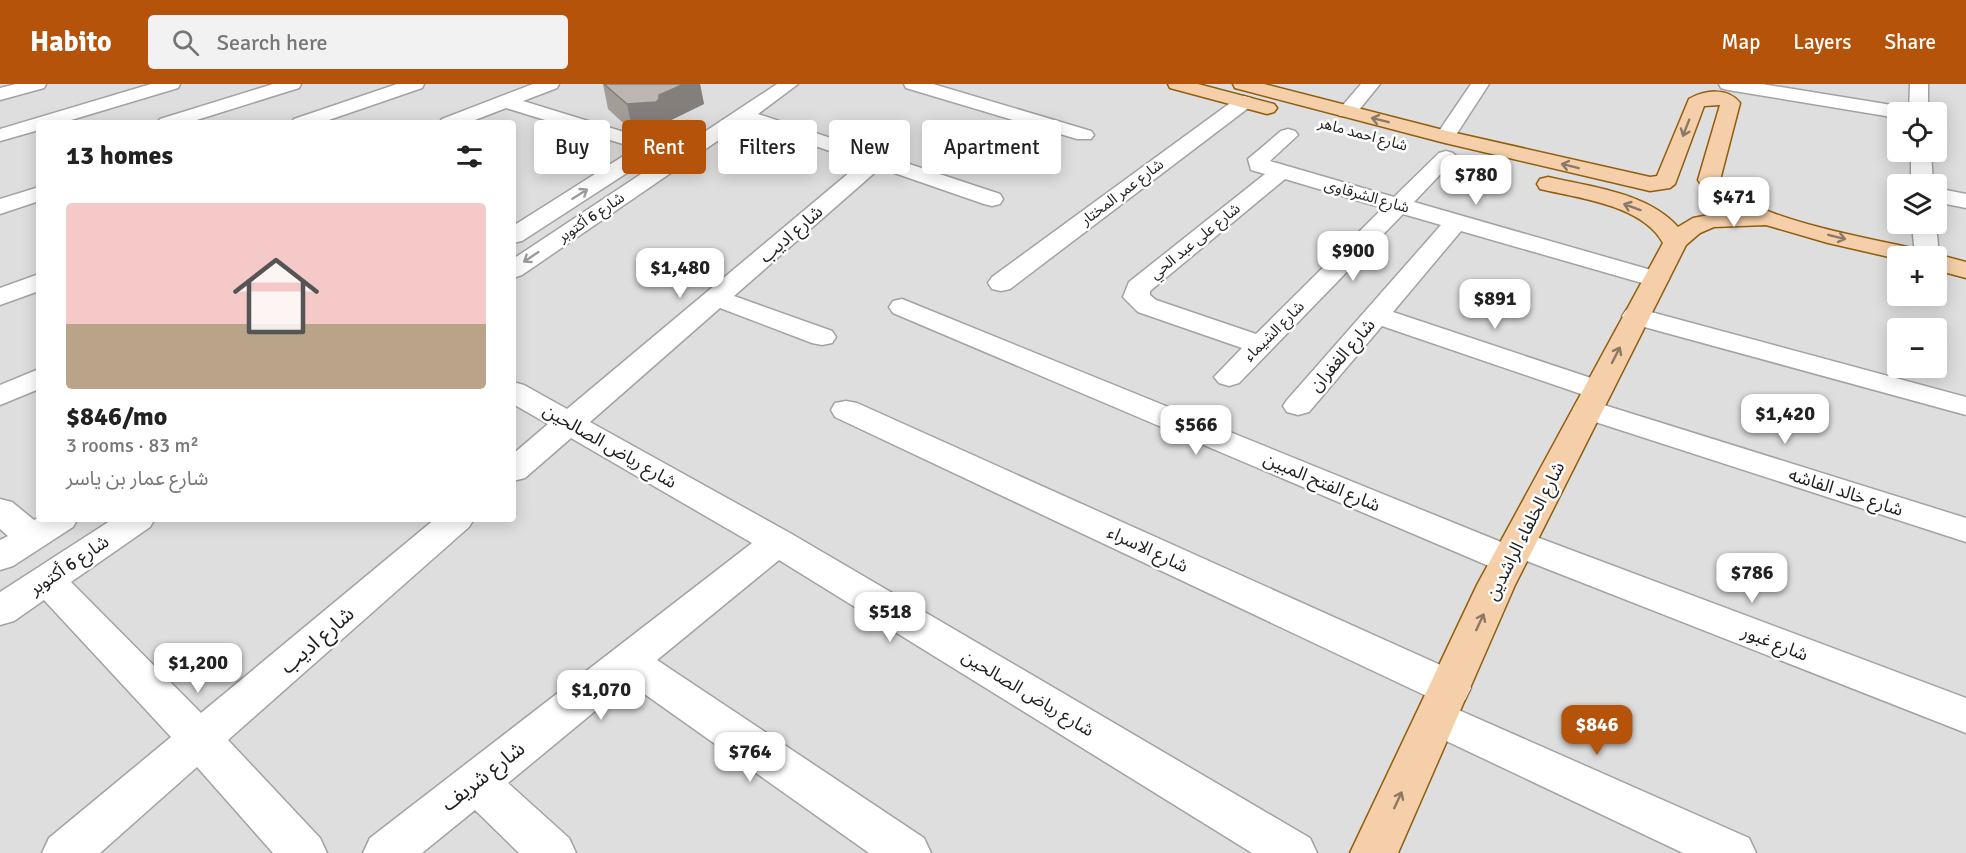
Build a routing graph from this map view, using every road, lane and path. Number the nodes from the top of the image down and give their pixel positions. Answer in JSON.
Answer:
{"nodes":[{"id":1,"x":37,"y":84,"type":"edge"},
{"id":2,"x":171,"y":84,"type":"edge"},
{"id":3,"x":292,"y":84,"type":"edge"},
{"id":4,"x":415,"y":84,"type":"edge"},
{"id":5,"x":550,"y":84,"type":"edge"},
{"id":6,"x":789,"y":84,"type":"edge"},
{"id":7,"x":913,"y":84,"type":"edge"},
{"id":8,"x":1177,"y":84,"type":"edge"},
{"id":9,"x":1371,"y":84,"type":"edge"},
{"id":10,"x":1480,"y":84,"type":"edge"},
{"id":11,"x":1919,"y":84,"type":"edge"},
{"id":12,"x":1726,"y":88,"type":"edge"},
{"id":13,"x":1243,"y":93,"type":"edge"},
{"id":14,"x":0,"y":94,"type":"edge"},
{"id":15,"x":504,"y":101,"type":"junction"},
{"id":16,"x":1919,"y":102,"type":"edge"},
{"id":17,"x":1887,"y":110,"type":"edge"},
{"id":18,"x":1347,"y":112,"type":"junction"},
{"id":19,"x":705,"y":114,"type":"dead end"},
{"id":20,"x":743,"y":115,"type":"junction"},
{"id":21,"x":39,"y":120,"type":"edge"},
{"id":22,"x":177,"y":120,"type":"edge"},
{"id":23,"x":310,"y":120,"type":"edge"},
{"id":24,"x":456,"y":120,"type":"edge"},
{"id":25,"x":696,"y":120,"type":"edge"},
{"id":26,"x":36,"y":121,"type":"edge"},
{"id":27,"x":6,"y":129,"type":"edge"},
{"id":28,"x":1084,"y":135,"type":"dead end"},
{"id":29,"x":1288,"y":135,"type":"dead end"},
{"id":30,"x":36,"y":137,"type":"edge"},
{"id":31,"x":622,"y":137,"type":"edge"},
{"id":32,"x":829,"y":144,"type":"edge"},
{"id":33,"x":1446,"y":147,"type":"junction"},
{"id":34,"x":1480,"y":166,"type":"dead end"},
{"id":35,"x":622,"y":167,"type":"edge"},
{"id":36,"x":910,"y":171,"type":"edge"},
{"id":37,"x":1281,"y":172,"type":"junction"},
{"id":38,"x":861,"y":174,"type":"edge"},
{"id":39,"x":1525,"y":178,"type":"dead end"},
{"id":40,"x":36,"y":195,"type":"edge"},
{"id":41,"x":1947,"y":197,"type":"edge"},
{"id":42,"x":992,"y":200,"type":"dead end"},
{"id":43,"x":1966,"y":201,"type":"edge"},
{"id":44,"x":1398,"y":205,"type":"junction"},
{"id":45,"x":516,"y":206,"type":"edge"},
{"id":46,"x":0,"y":207,"type":"edge"},
{"id":47,"x":544,"y":217,"type":"junction"},
{"id":48,"x":1456,"y":222,"type":"junction"},
{"id":49,"x":1780,"y":223,"type":"junction"},
{"id":50,"x":575,"y":228,"type":"junction"},
{"id":51,"x":1687,"y":233,"type":"junction"},
{"id":52,"x":516,"y":234,"type":"edge"},
{"id":53,"x":1887,"y":249,"type":"edge"},
{"id":54,"x":1947,"y":265,"type":"edge"},
{"id":55,"x":516,"y":268,"type":"edge"},
{"id":56,"x":1966,"y":270,"type":"edge"},
{"id":57,"x":1656,"y":279,"type":"junction"},
{"id":58,"x":36,"y":283,"type":"edge"},
{"id":59,"x":1001,"y":283,"type":"dead end"},
{"id":60,"x":0,"y":297,"type":"edge"},
{"id":61,"x":716,"y":298,"type":"junction"},
{"id":62,"x":902,"y":307,"type":"dead end"},
{"id":63,"x":1377,"y":315,"type":"junction"},
{"id":64,"x":1636,"y":316,"type":"junction"},
{"id":65,"x":822,"y":337,"type":"dead end"},
{"id":66,"x":1261,"y":345,"type":"junction"},
{"id":67,"x":1228,"y":377,"type":"dead end"},
{"id":68,"x":36,"y":379,"type":"edge"},
{"id":69,"x":516,"y":393,"type":"edge"},
{"id":70,"x":0,"y":396,"type":"edge"},
{"id":71,"x":1593,"y":399,"type":"junction"},
{"id":72,"x":1298,"y":406,"type":"dead end"},
{"id":73,"x":1966,"y":406,"type":"edge"},
{"id":74,"x":846,"y":410,"type":"dead end"},
{"id":75,"x":569,"y":423,"type":"junction"},
{"id":76,"x":516,"y":468,"type":"edge"},
{"id":77,"x":0,"y":510,"type":"edge"},
{"id":78,"x":56,"y":522,"type":"edge"},
{"id":79,"x":133,"y":522,"type":"edge"},
{"id":80,"x":454,"y":522,"type":"edge"},
{"id":81,"x":1966,"y":530,"type":"edge"},
{"id":82,"x":32,"y":537,"type":"junction"},
{"id":83,"x":777,"y":542,"type":"junction"},
{"id":84,"x":1514,"y":552,"type":"junction"},
{"id":85,"x":0,"y":557,"type":"edge"},
{"id":86,"x":46,"y":579,"type":"junction"},
{"id":87,"x":0,"y":611,"type":"edge"},
{"id":88,"x":628,"y":661,"type":"junction"},
{"id":89,"x":1443,"y":702,"type":"junction"},
{"id":90,"x":1966,"y":716,"type":"edge"},
{"id":91,"x":200,"y":740,"type":"junction"},
{"id":92,"x":476,"y":782,"type":"junction"},
{"id":93,"x":66,"y":853,"type":"edge"},
{"id":94,"x":303,"y":853,"type":"edge"},
{"id":95,"x":387,"y":853,"type":"edge"},
{"id":96,"x":552,"y":853,"type":"edge"},
{"id":97,"x":908,"y":853,"type":"edge"},
{"id":98,"x":1293,"y":853,"type":"edge"},
{"id":99,"x":1374,"y":853,"type":"edge"},
{"id":100,"x":1732,"y":853,"type":"edge"}],
"edges":[{"from":1,"to":14,"type":"street"},
{"from":2,"to":21,"type":"street"},
{"from":3,"to":22,"type":"street"},
{"from":4,"to":23,"type":"street"},
{"from":5,"to":15,"type":"street"},
{"from":6,"to":20,"type":"street","name":"شارع 6 أكتوبر"},
{"from":7,"to":28,"type":"street"},
{"from":8,"to":13,"type":"main road","name":"شارع احمد ماهر"},
{"from":9,"to":18,"type":"street"},
{"from":10,"to":33,"type":"street","name":"شارع الشيماء"},
{"from":11,"to":16,"type":"street"},
{"from":12,"to":17,"type":"street"},
{"from":12,"to":33,"type":"main road","name":"شارع احمد ماهر","one_way":true},
{"from":12,"to":49,"type":"main road"},
{"from":13,"to":18,"type":"main road","name":"شارع احمد ماهر"},
{"from":13,"to":33,"type":"main road","name":"شارع احمد ماهر"},
{"from":13,"to":59,"type":"street","name":"شارع عمر المختار"},
{"from":15,"to":24,"type":"street"},
{"from":15,"to":31,"type":"street"},
{"from":33,"to":18,"type":"main road","name":"شارع احمد ماهر","one_way":true},
{"from":19,"to":25,"type":"street","name":"شارع 6 أكتوبر"},
{"from":20,"to":32,"type":"street"},
{"from":20,"to":50,"type":"street","name":"شارع 6 أكتوبر"},
{"from":26,"to":27,"type":"street"},
{"from":27,"to":30,"type":"street"},
{"from":29,"to":37,"type":"street","name":"شارع الشرقاوى"},
{"from":33,"to":34,"type":"main road","name":"شارع احمد ماهر"},
{"from":33,"to":44,"type":"street","name":"شارع الشيماء"},
{"from":47,"to":35,"type":"street","name":"شارع 6 أكتوبر","one_way":true},
{"from":36,"to":42,"type":"street"},
{"from":37,"to":44,"type":"street","name":"شارع الشرقاوى"},
{"from":37,"to":66,"type":"street","name":"شارع على عبد الحي"},
{"from":38,"to":61,"type":"street","name":"شارع اديب"},
{"from":51,"to":39,"type":"main road","one_way":true},
{"from":40,"to":46,"type":"street"},
{"from":41,"to":43,"type":"street"},
{"from":44,"to":48,"type":"street","name":"شارع الشرقاوى"},
{"from":44,"to":66,"type":"street","name":"شارع الشيماء"},
{"from":45,"to":47,"type":"street"},
{"from":47,"to":50,"type":"street"},
{"from":47,"to":52,"type":"street","name":"شارع 6 أكتوبر"},
{"from":48,"to":57,"type":"street","name":"شارع الشرقاوى"},
{"from":48,"to":63,"type":"street","name":"شارع الغفران"},
{"from":49,"to":51,"type":"main road"},
{"from":49,"to":53,"type":"main road","one_way":true},
{"from":50,"to":55,"type":"street","name":"شارع 6 أكتوبر","one_way":true},
{"from":51,"to":57,"type":"main road","name":"شارع الخلفاء الراشدين"},
{"from":54,"to":56,"type":"main road"},
{"from":57,"to":64,"type":"main road","name":"شارع الخلفاء الراشدين"},
{"from":58,"to":60,"type":"street"},
{"from":61,"to":65,"type":"street"},
{"from":61,"to":75,"type":"street","name":"شارع اديب"},
{"from":62,"to":84,"type":"street","name":"شارع الفتح المبين"},
{"from":63,"to":71,"type":"street","name":"شارع خالد الفاشه"},
{"from":63,"to":72,"type":"street","name":"شارع الغفران"},
{"from":71,"to":64,"type":"main road","name":"شارع الخلفاء الراشدين","one_way":true},
{"from":64,"to":73,"type":"street"},
{"from":66,"to":67,"type":"street","name":"شارع الشيماء"},
{"from":68,"to":70,"type":"street"},
{"from":69,"to":75,"type":"street","name":"شارع رياض الصالحين"},
{"from":71,"to":81,"type":"street","name":"شارع خالد الفاشه"},
{"from":71,"to":84,"type":"main road","name":"شارع الخلفاء الراشدين"},
{"from":74,"to":89,"type":"street","name":"شارع الاسراء"},
{"from":75,"to":76,"type":"street","name":"شارع اديب"},
{"from":75,"to":83,"type":"street","name":"شارع رياض الصالحين"},
{"from":77,"to":82,"type":"street"},
{"from":78,"to":82,"type":"street"},
{"from":79,"to":86,"type":"street","name":"شارع 6 أكتوبر"},
{"from":80,"to":91,"type":"street","name":"شارع اديب"},
{"from":82,"to":85,"type":"street"},
{"from":83,"to":88,"type":"street","name":"شارع شريف"},
{"from":83,"to":98,"type":"street","name":"شارع رياض الصالحين"},
{"from":89,"to":84,"type":"main road","name":"شارع الخلفاء الراشدين","one_way":true},
{"from":84,"to":90,"type":"street","name":"شارع غبور"},
{"from":86,"to":87,"type":"street","name":"شارع 6 أكتوبر"},
{"from":86,"to":91,"type":"street"},
{"from":88,"to":92,"type":"street","name":"شارع شريف"},
{"from":88,"to":97,"type":"street"},
{"from":99,"to":89,"type":"main road","name":"شارع الخلفاء الراشدين","one_way":true},
{"from":89,"to":100,"type":"street","name":"شارع الاسراء"},
{"from":91,"to":93,"type":"street","name":"شارع اديب"},
{"from":91,"to":94,"type":"street"},
{"from":92,"to":95,"type":"street","name":"شارع شريف"},
{"from":92,"to":96,"type":"street"}]}
